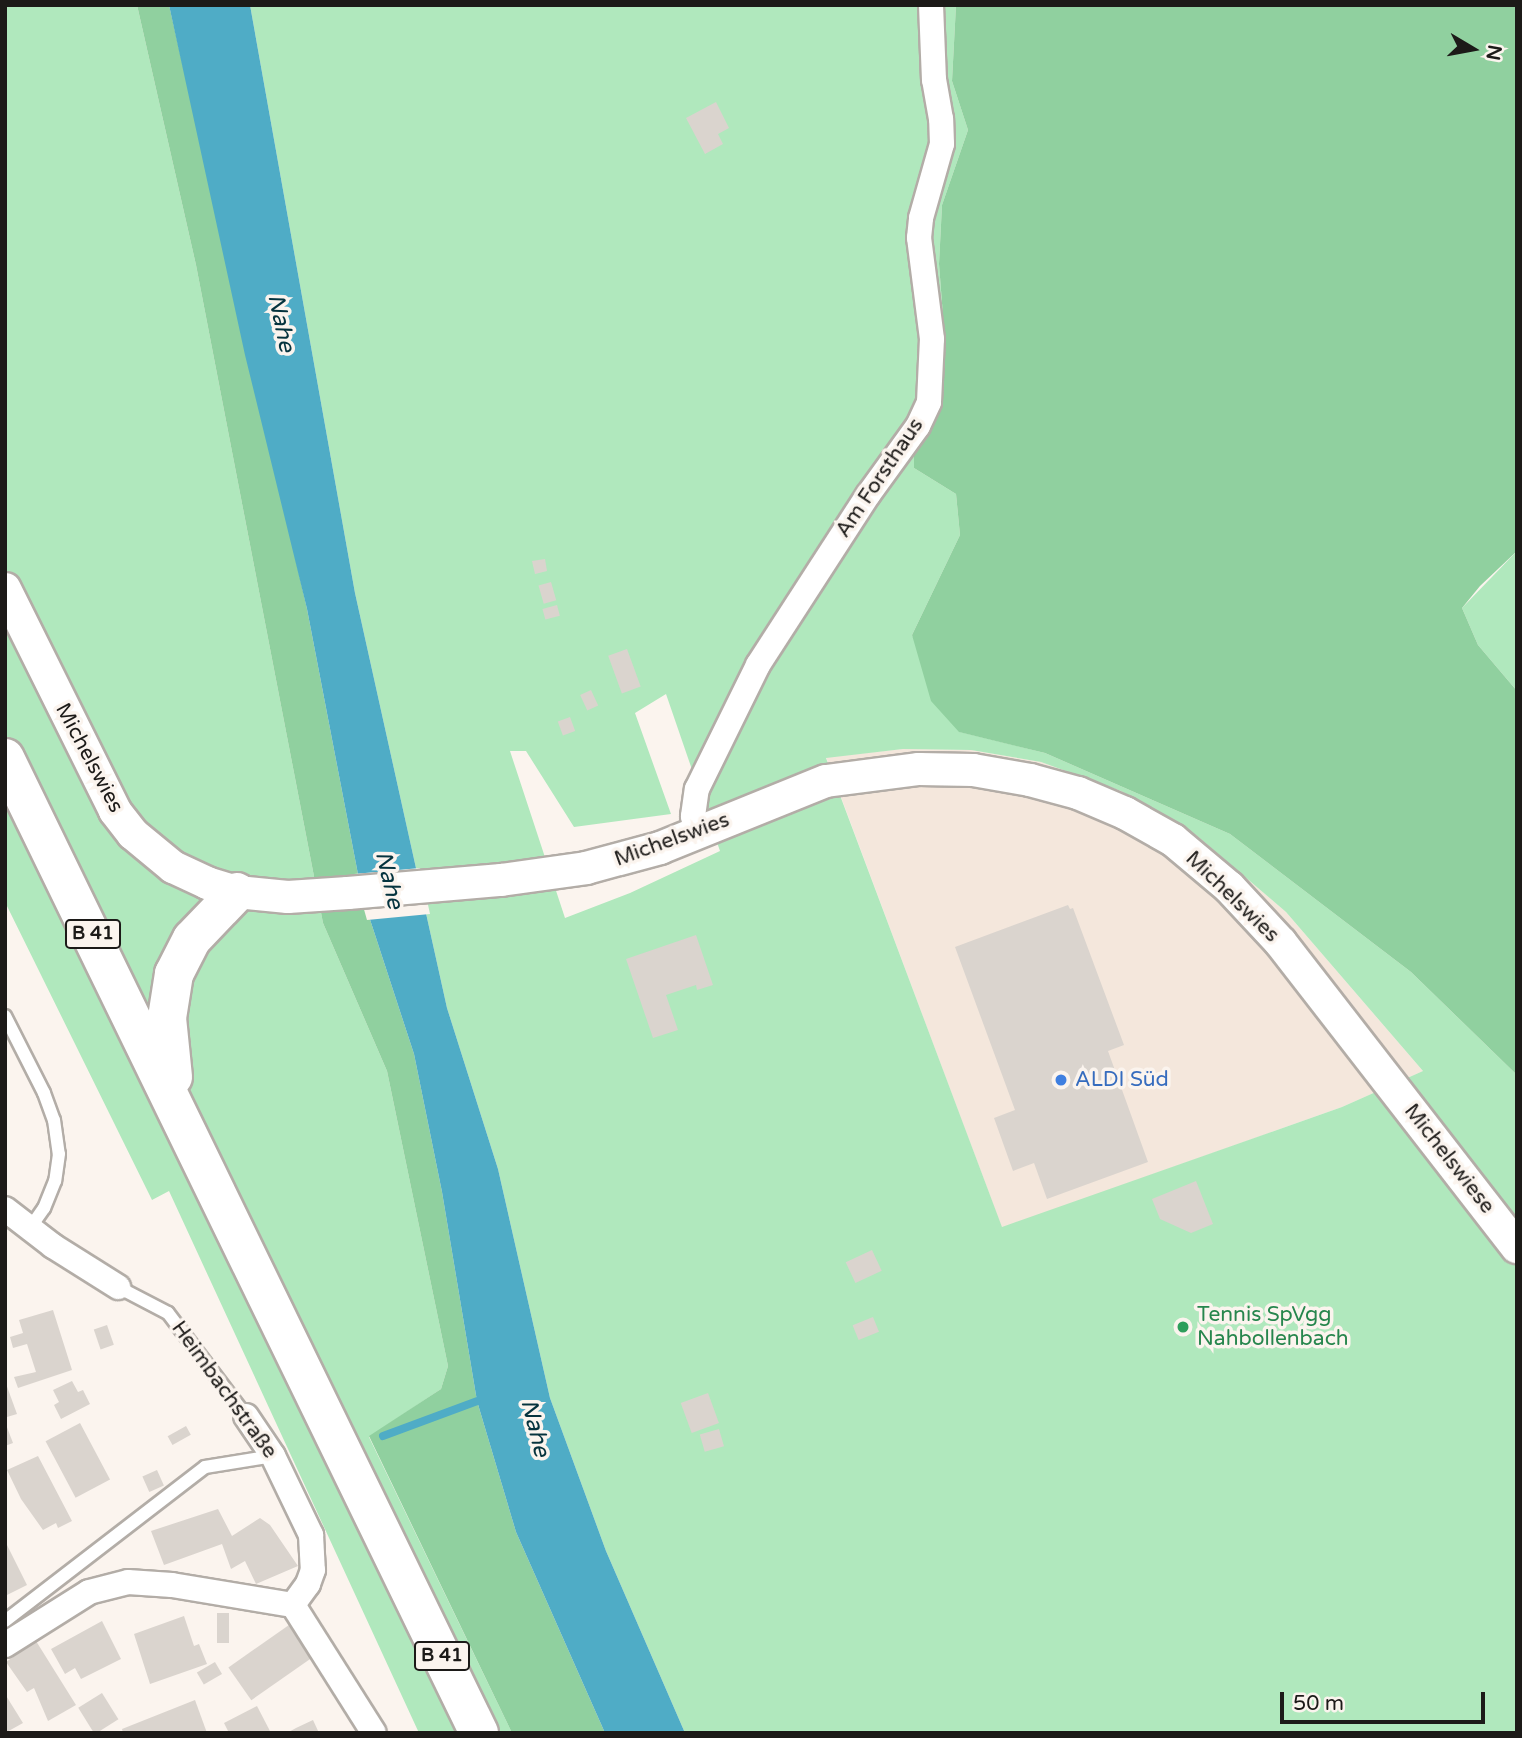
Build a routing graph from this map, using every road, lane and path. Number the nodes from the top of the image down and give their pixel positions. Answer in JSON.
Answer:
{"nodes":[{"id":1,"x":931,"y":5,"type":"edge"},
{"id":2,"x":5,"y":589,"type":"edge"},
{"id":3,"x":5,"y":758,"type":"edge"},
{"id":4,"x":697,"y":834,"type":"junction"},
{"id":5,"x":237,"y":892,"type":"junction"},
{"id":6,"x":5,"y":1016,"type":"edge"},
{"id":7,"x":1381,"y":1072,"type":"joint"},
{"id":8,"x":177,"y":1111,"type":"junction"},
{"id":9,"x":5,"y":1209,"type":"edge"},
{"id":10,"x":30,"y":1228,"type":"junction"},
{"id":11,"x":1517,"y":1247,"type":"edge"},
{"id":12,"x":118,"y":1287,"type":"joint"},
{"id":13,"x":246,"y":1416,"type":"joint"},
{"id":14,"x":273,"y":1456,"type":"junction"},
{"id":15,"x":293,"y":1605,"type":"junction"},
{"id":16,"x":5,"y":1621,"type":"edge"},
{"id":17,"x":5,"y":1645,"type":"edge"},
{"id":18,"x":374,"y":1733,"type":"edge"},
{"id":19,"x":479,"y":1733,"type":"edge"}],
"edges":[{"from":1,"to":4,"type":"street","name":"Am Forsthaus"},
{"from":2,"to":5,"type":"street","name":"Michelswies"},
{"from":3,"to":8,"type":"main road","number":"B 41"},
{"from":4,"to":5,"type":"street","name":"Michelswies"},
{"from":4,"to":7,"type":"street","name":"Michelswies"},
{"from":5,"to":8,"type":"main road"},
{"from":6,"to":10,"type":"lane"},
{"from":7,"to":11,"type":"street","name":"Michelswiese"},
{"from":8,"to":19,"type":"main road","number":"B 41"},
{"from":9,"to":10,"type":"street","name":"Heimbachstraße"},
{"from":10,"to":12,"type":"street","name":"Heimbachstraße"},
{"from":12,"to":13,"type":"lane","name":"Heimbachstraße"},
{"from":13,"to":14,"type":"street","name":"Heimbachstraße"},
{"from":14,"to":15,"type":"street","name":"Heimbachstraße"},
{"from":14,"to":16,"type":"lane"},
{"from":15,"to":17,"type":"street"},
{"from":15,"to":18,"type":"street"}]}
